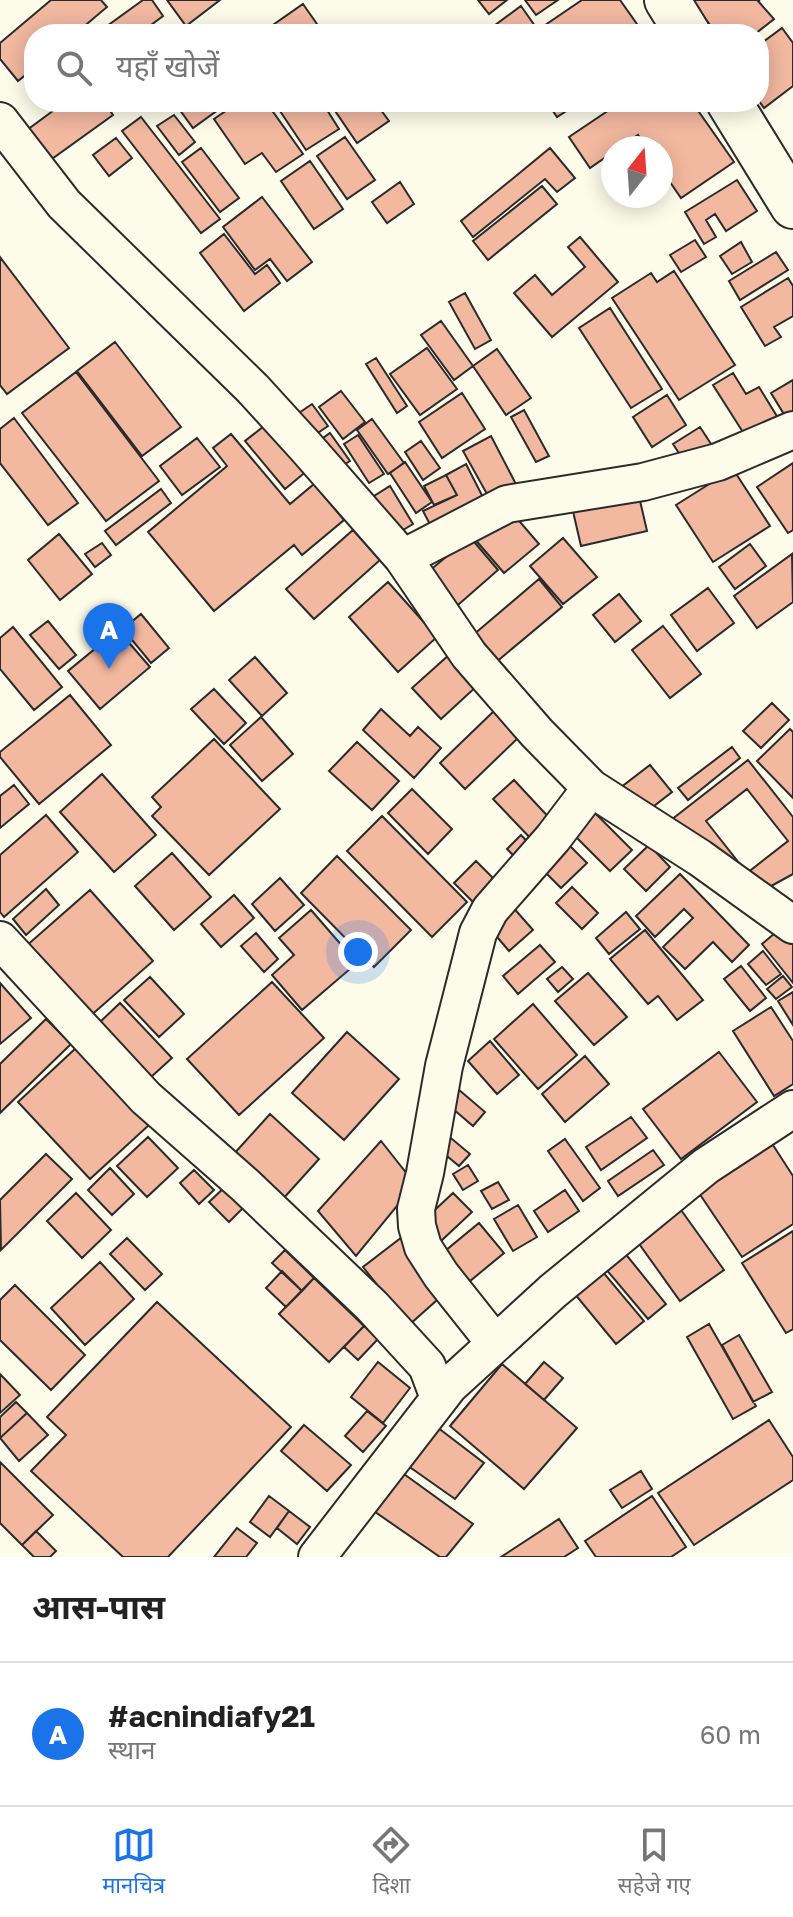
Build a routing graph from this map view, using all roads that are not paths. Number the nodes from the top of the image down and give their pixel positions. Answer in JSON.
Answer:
{"nodes":[{"id":1,"x":667,"y":0,"type":"edge"},
{"id":2,"x":682,"y":24,"type":"edge"},
{"id":3,"x":735,"y":112,"type":"edge"},
{"id":4,"x":0,"y":121,"type":"edge"},
{"id":5,"x":793,"y":206,"type":"edge"},
{"id":6,"x":793,"y":430,"type":"edge"},
{"id":7,"x":403,"y":558,"type":"junction"},
{"id":8,"x":591,"y":788,"type":"junction"},
{"id":9,"x":793,"y":925,"type":"edge"},
{"id":10,"x":0,"y":940,"type":"edge"},
{"id":11,"x":793,"y":1109,"type":"edge"},
{"id":12,"x":495,"y":1343,"type":"junction"},
{"id":13,"x":439,"y":1398,"type":"junction"},
{"id":14,"x":317,"y":1557,"type":"edge"}],
"edges":[{"from":1,"to":2,"type":"street"},
{"from":3,"to":5,"type":"street"},
{"from":4,"to":7,"type":"street"},
{"from":6,"to":7,"type":"street"},
{"from":7,"to":8,"type":"street"},
{"from":8,"to":9,"type":"street"},
{"from":8,"to":12,"type":"street"},
{"from":10,"to":13,"type":"street"},
{"from":11,"to":12,"type":"street"},
{"from":12,"to":13,"type":"street"},
{"from":13,"to":14,"type":"street"}]}
